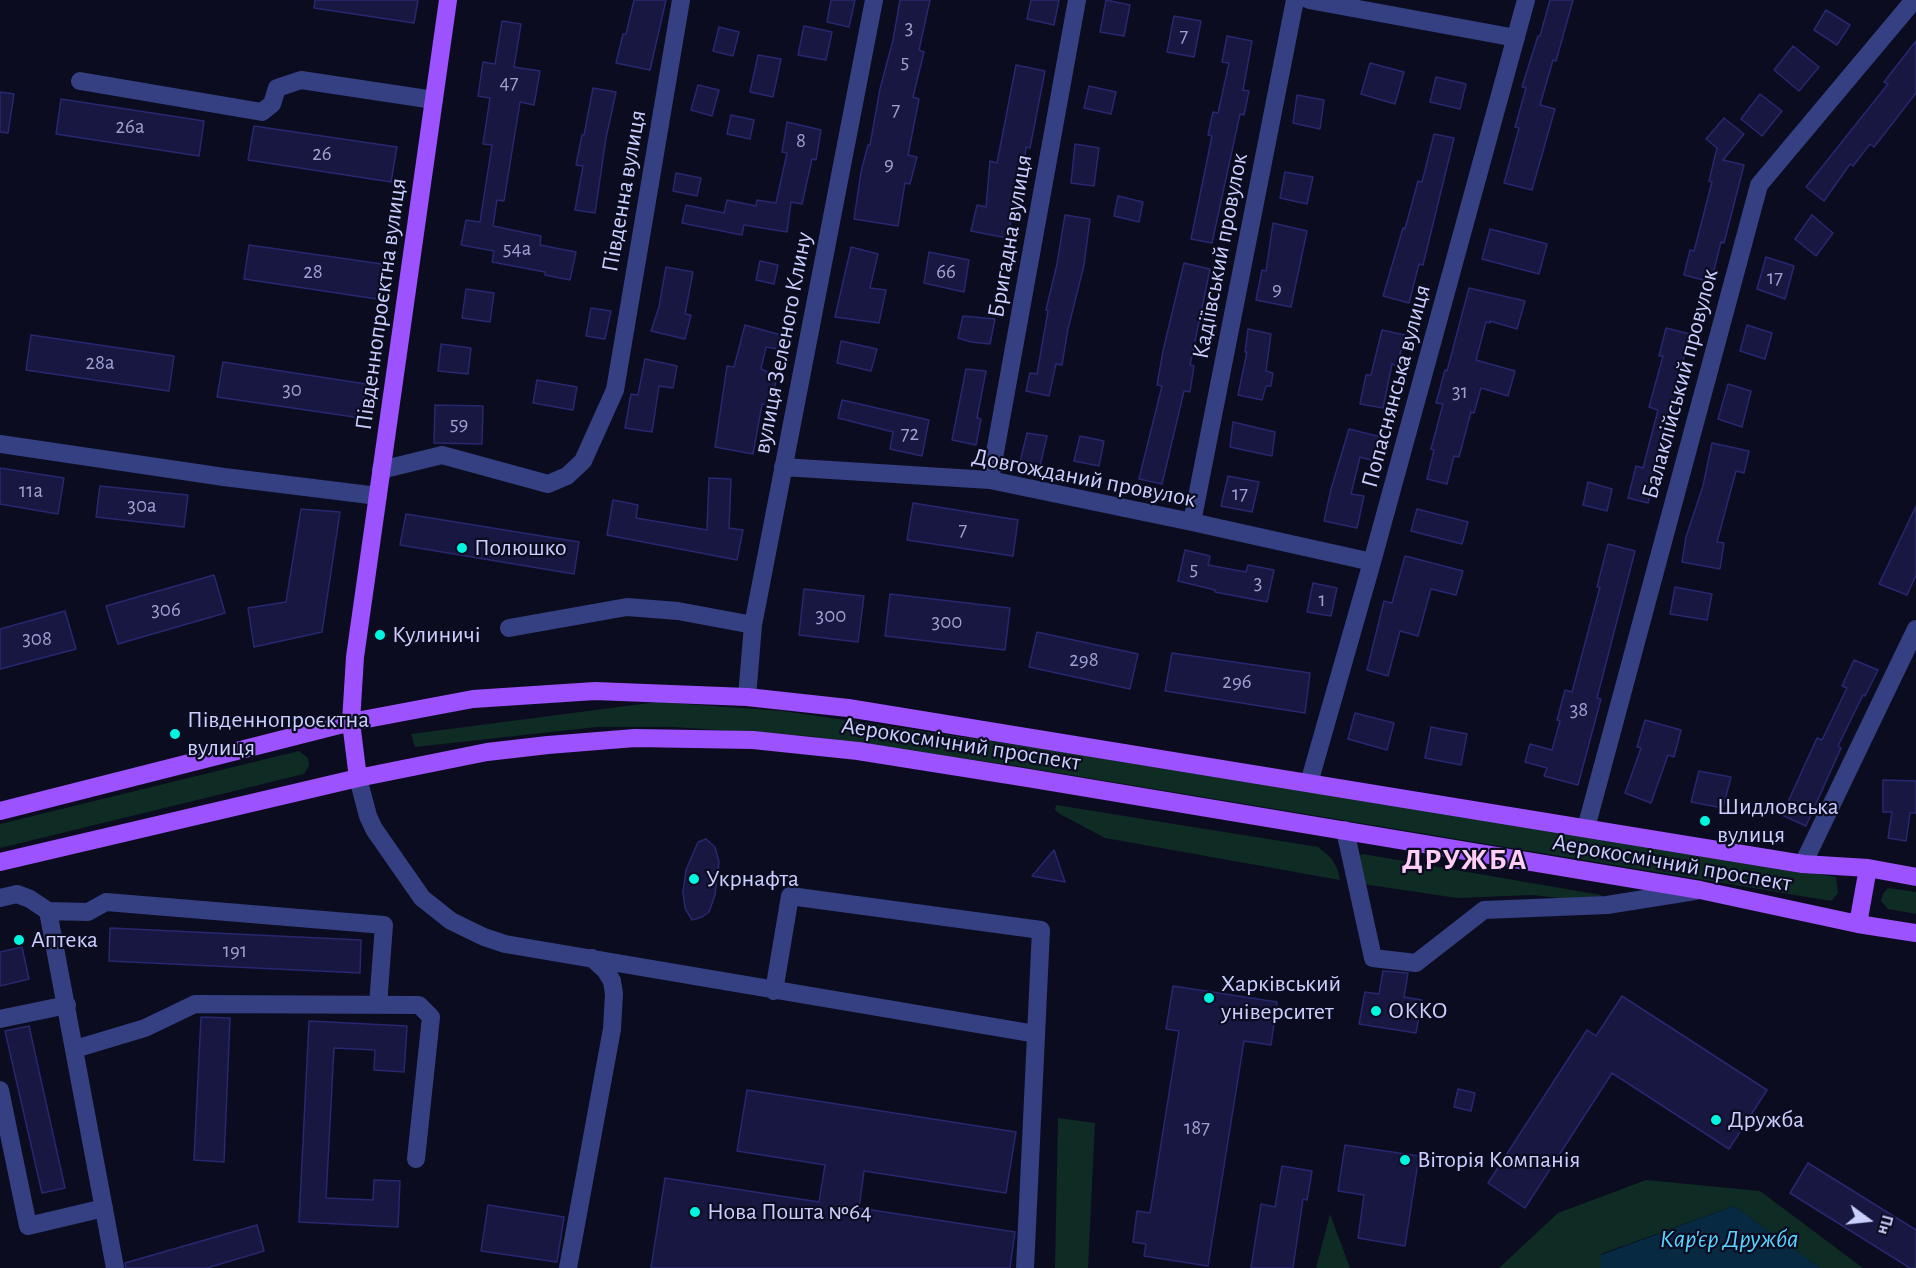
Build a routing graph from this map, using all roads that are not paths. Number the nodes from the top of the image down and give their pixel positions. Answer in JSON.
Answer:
{"nodes":[{"id":1,"x":448,"y":0,"type":"edge"},
{"id":2,"x":681,"y":0,"type":"edge"},
{"id":3,"x":874,"y":0,"type":"edge"},
{"id":4,"x":1077,"y":0,"type":"edge"},
{"id":5,"x":1295,"y":0,"type":"edge"},
{"id":6,"x":1309,"y":0,"type":"edge"},
{"id":7,"x":1526,"y":0,"type":"edge"},
{"id":8,"x":1914,"y":0,"type":"edge"},
{"id":9,"x":1516,"y":38,"type":"junction"},
{"id":10,"x":80,"y":81,"type":"dead end"},
{"id":11,"x":434,"y":100,"type":"junction"},
{"id":12,"x":0,"y":444,"type":"edge"},
{"id":13,"x":783,"y":467,"type":"junction"},
{"id":14,"x":381,"y":470,"type":"junction"},
{"id":15,"x":990,"y":480,"type":"junction"},
{"id":16,"x":378,"y":496,"type":"junction"},
{"id":17,"x":1192,"y":522,"type":"junction"},
{"id":18,"x":1372,"y":562,"type":"junction"},
{"id":19,"x":753,"y":625,"type":"junction"},
{"id":20,"x":509,"y":628,"type":"dead end"},
{"id":21,"x":1916,"y":629,"type":"edge"},
{"id":22,"x":747,"y":697,"type":"junction"},
{"id":23,"x":351,"y":722,"type":"junction"},
{"id":24,"x":358,"y":778,"type":"junction"},
{"id":25,"x":1309,"y":783,"type":"junction"},
{"id":26,"x":0,"y":811,"type":"edge"},
{"id":27,"x":1586,"y":828,"type":"junction"},
{"id":28,"x":1345,"y":830,"type":"junction"},
{"id":29,"x":0,"y":861,"type":"edge"},
{"id":30,"x":1803,"y":864,"type":"junction"},
{"id":31,"x":1868,"y":868,"type":"junction"},
{"id":32,"x":1916,"y":877,"type":"edge"},
{"id":33,"x":1700,"y":890,"type":"junction"},
{"id":34,"x":0,"y":898,"type":"edge"},
{"id":35,"x":48,"y":911,"type":"junction"},
{"id":36,"x":1858,"y":924,"type":"junction"},
{"id":37,"x":1916,"y":933,"type":"edge"},
{"id":38,"x":592,"y":958,"type":"junction"},
{"id":39,"x":774,"y":991,"type":"junction"},
{"id":40,"x":67,"y":1005,"type":"junction"},
{"id":41,"x":378,"y":1005,"type":"junction"},
{"id":42,"x":0,"y":1019,"type":"edge"},
{"id":43,"x":1036,"y":1034,"type":"junction"},
{"id":44,"x":75,"y":1048,"type":"junction"},
{"id":45,"x":0,"y":1090,"type":"edge"},
{"id":46,"x":416,"y":1159,"type":"dead end"},
{"id":47,"x":104,"y":1208,"type":"junction"},
{"id":48,"x":115,"y":1268,"type":"edge"},
{"id":49,"x":568,"y":1268,"type":"edge"},
{"id":50,"x":1024,"y":1268,"type":"edge"}],
"edges":[{"from":1,"to":11,"type":"main road","name":"Південнопроєктна вулиця"},
{"from":2,"to":14,"type":"street","name":"Південна вулиця"},
{"from":3,"to":13,"type":"street","name":"вулиця Зеленого Клину"},
{"from":4,"to":15,"type":"street","name":"Бригадна вулиця"},
{"from":5,"to":17,"type":"street","name":"Кадіївський провулок"},
{"from":6,"to":9,"type":"street"},
{"from":7,"to":9,"type":"street","name":"Попаснянська вулиця"},
{"from":8,"to":27,"type":"street","name":"Балаклійський провулок"},
{"from":9,"to":18,"type":"street","name":"Попаснянська вулиця"},
{"from":10,"to":11,"type":"street"},
{"from":11,"to":14,"type":"main road","name":"Південнопроєктна вулиця"},
{"from":12,"to":16,"type":"street"},
{"from":13,"to":15,"type":"street","name":"Довгожданий провулок"},
{"from":13,"to":19,"type":"street","name":"вулиця Зеленого Клину"},
{"from":14,"to":16,"type":"main road","name":"Південнопроєктна вулиця"},
{"from":15,"to":17,"type":"street","name":"Довгожданий провулок"},
{"from":16,"to":23,"type":"main road","name":"Південнопроєктна вулиця"},
{"from":17,"to":18,"type":"street","name":"Довгожданий провулок"},
{"from":18,"to":25,"type":"street","name":"Попаснянська вулиця"},
{"from":19,"to":20,"type":"street"},
{"from":19,"to":22,"type":"street","name":"вулиця Зеленого Клину"},
{"from":21,"to":30,"type":"street"},
{"from":22,"to":23,"type":"main road","name":"Аерокосмічний проспект"},
{"from":22,"to":25,"type":"main road","name":"Аерокосмічний проспект"},
{"from":23,"to":24,"type":"main road","name":"Південнопроєктна вулиця"},
{"from":23,"to":26,"type":"main road","name":"Аерокосмічний проспект"},
{"from":24,"to":28,"type":"main road","name":"Аерокосмічний проспект"},
{"from":24,"to":29,"type":"main road","name":"Аерокосмічний проспект"},
{"from":24,"to":38,"type":"street"},
{"from":25,"to":27,"type":"main road","name":"Аерокосмічний проспект"},
{"from":27,"to":30,"type":"main road","name":"Аерокосмічний проспект"},
{"from":28,"to":33,"type":"main road","name":"Аерокосмічний проспект"},
{"from":28,"to":33,"type":"street"},
{"from":30,"to":31,"type":"main road","name":"Аерокосмічний проспект"},
{"from":31,"to":32,"type":"main road","name":"Аерокосмічний проспект"},
{"from":31,"to":36,"type":"main road"},
{"from":33,"to":36,"type":"main road","name":"Аерокосмічний проспект"},
{"from":34,"to":35,"type":"street"},
{"from":35,"to":40,"type":"street"},
{"from":35,"to":41,"type":"street"},
{"from":36,"to":37,"type":"main road","name":"Аерокосмічний проспект"},
{"from":38,"to":39,"type":"street"},
{"from":38,"to":49,"type":"street"},
{"from":39,"to":43,"type":"street"},
{"from":39,"to":43,"type":"street"},
{"from":40,"to":42,"type":"street"},
{"from":40,"to":44,"type":"street"},
{"from":41,"to":44,"type":"street"},
{"from":41,"to":46,"type":"street"},
{"from":43,"to":50,"type":"street"},
{"from":44,"to":47,"type":"street"},
{"from":45,"to":47,"type":"street"},
{"from":47,"to":48,"type":"street"}]}
